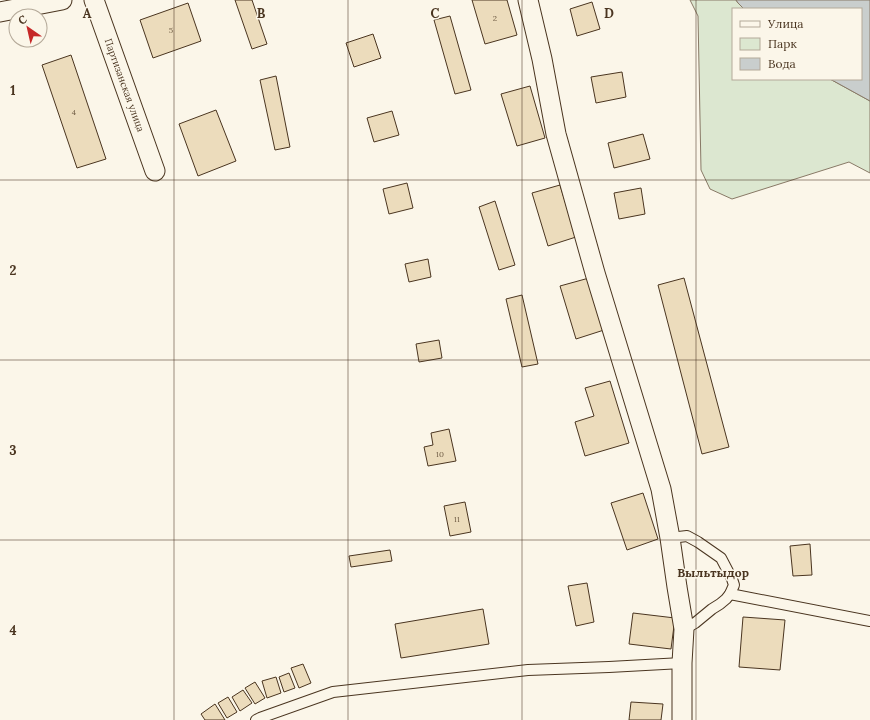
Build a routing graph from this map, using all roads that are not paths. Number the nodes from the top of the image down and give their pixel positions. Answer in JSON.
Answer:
{"nodes":[{"id":1,"x":62,"y":0,"type":"edge"},
{"id":2,"x":94,"y":0,"type":"edge"},
{"id":3,"x":528,"y":0,"type":"edge"},
{"id":4,"x":0,"y":12,"type":"edge"},
{"id":5,"x":155,"y":170,"type":"dead end"},
{"id":6,"x":670,"y":538,"type":"junction"},
{"id":7,"x":730,"y":594,"type":"junction"},
{"id":8,"x":870,"y":621,"type":"edge"},
{"id":9,"x":684,"y":629,"type":"junction"},
{"id":10,"x":682,"y":663,"type":"junction"},
{"id":11,"x":256,"y":720,"type":"edge"},
{"id":12,"x":682,"y":720,"type":"edge"}],
"edges":[{"from":1,"to":4,"type":"street"},
{"from":2,"to":5,"type":"street","name":"Партизанская улица"},
{"from":3,"to":6,"type":"street"},
{"from":6,"to":7,"type":"lane"},
{"from":6,"to":9,"type":"street"},
{"from":7,"to":8,"type":"lane"},
{"from":7,"to":9,"type":"lane"},
{"from":9,"to":10,"type":"street"},
{"from":10,"to":11,"type":"lane"},
{"from":10,"to":12,"type":"street"}]}
